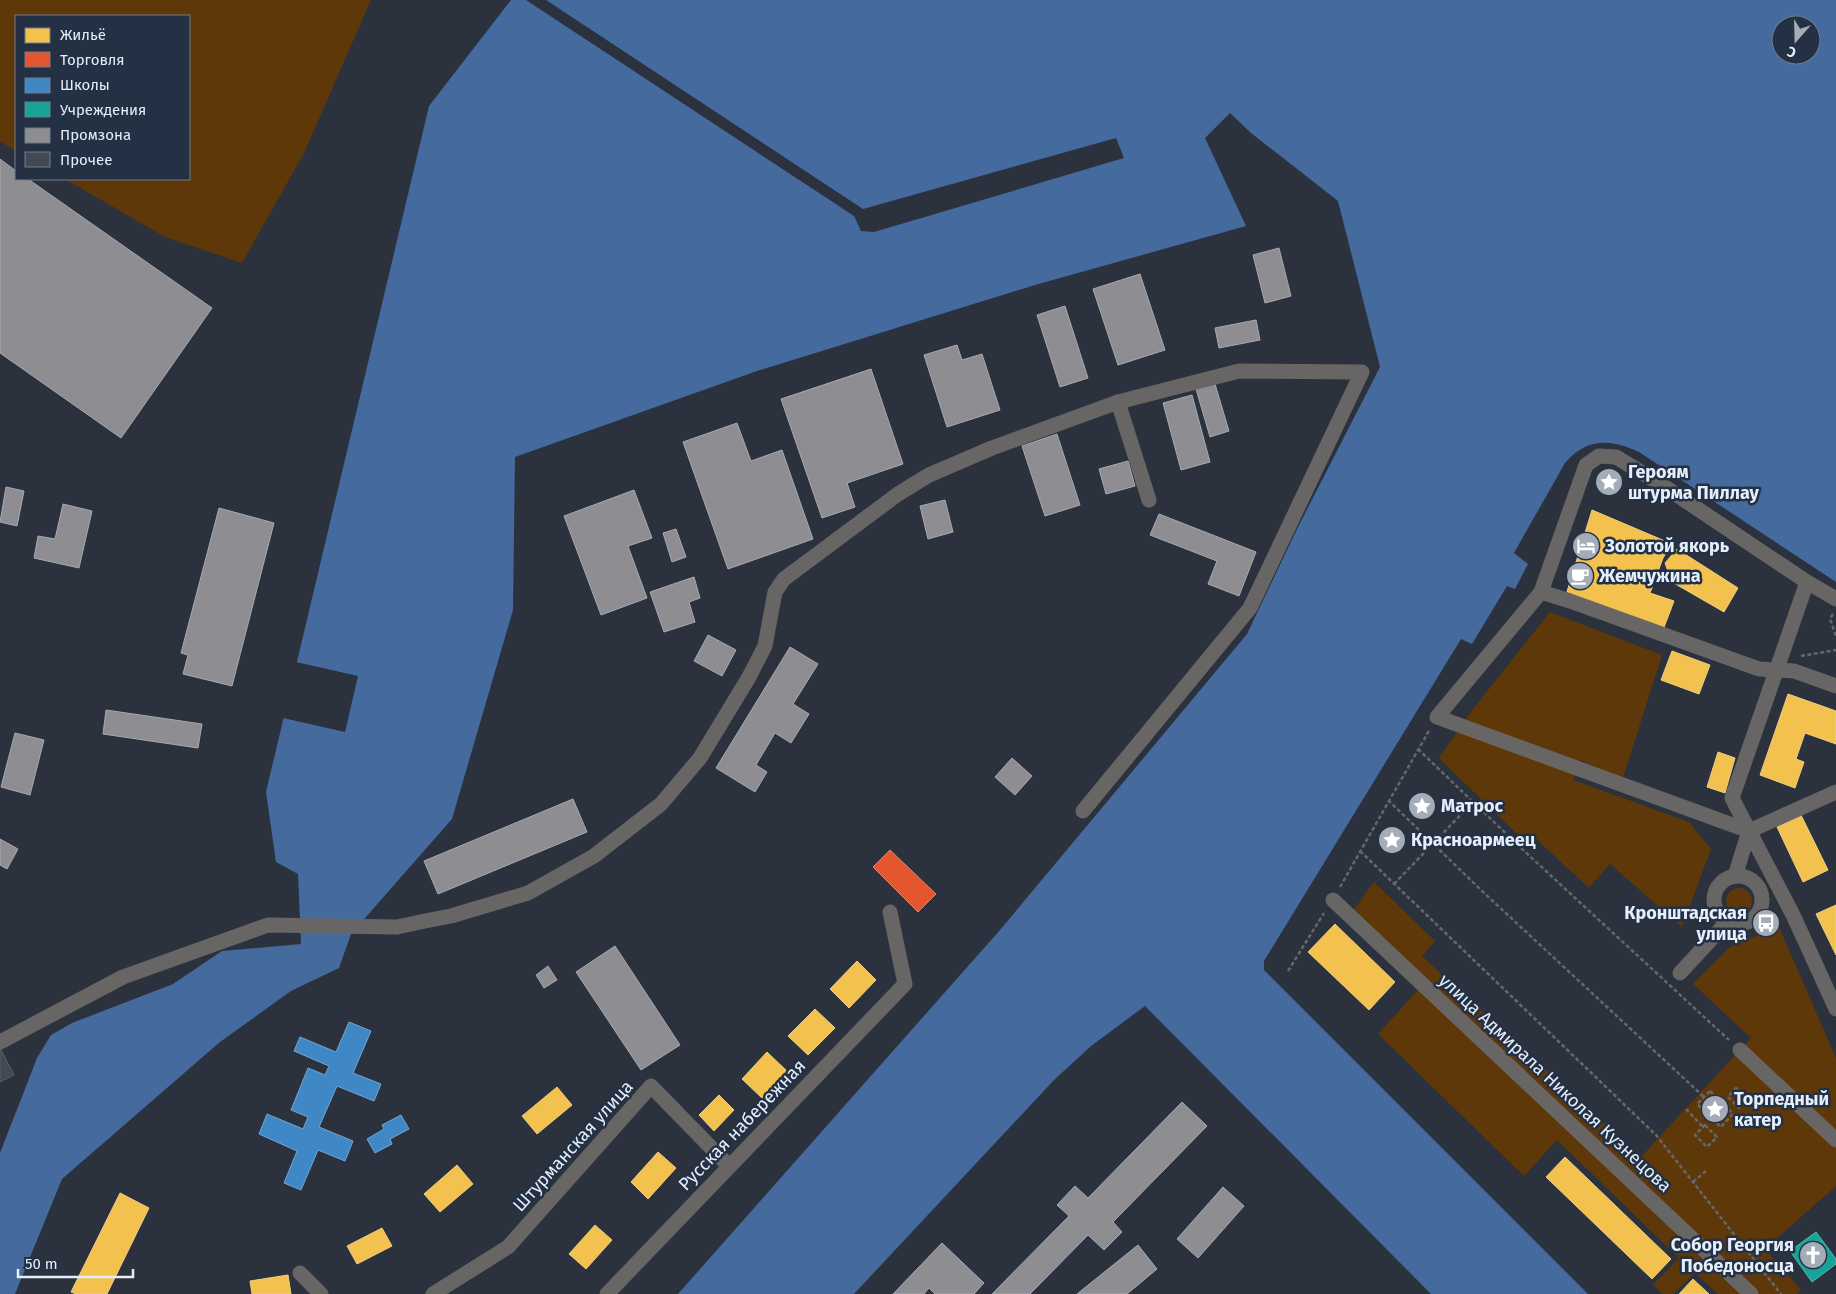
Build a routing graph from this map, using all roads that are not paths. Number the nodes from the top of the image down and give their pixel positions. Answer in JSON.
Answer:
{"nodes":[{"id":1,"x":1118,"y":402,"type":"junction"},
{"id":2,"x":1149,"y":500,"type":"dead end"},
{"id":3,"x":1807,"y":582,"type":"junction"},
{"id":4,"x":1541,"y":592,"type":"junction"},
{"id":5,"x":1836,"y":599,"type":"edge"},
{"id":6,"x":1777,"y":670,"type":"junction"},
{"id":7,"x":1836,"y":686,"type":"edge"},
{"id":8,"x":1836,"y":792,"type":"edge"},
{"id":9,"x":1083,"y":811,"type":"dead end"},
{"id":10,"x":1749,"y":831,"type":"junction"},
{"id":11,"x":1735,"y":876,"type":"junction"},
{"id":12,"x":1779,"y":889,"type":"junction"},
{"id":13,"x":1762,"y":897,"type":"junction"},
{"id":14,"x":1333,"y":900,"type":"road end"},
{"id":15,"x":890,"y":912,"type":"dead end"},
{"id":16,"x":1727,"y":922,"type":"junction"},
{"id":17,"x":1680,"y":973,"type":"dead end"},
{"id":18,"x":1836,"y":1009,"type":"edge"},
{"id":19,"x":0,"y":1042,"type":"edge"},
{"id":20,"x":1740,"y":1050,"type":"road end"},
{"id":21,"x":1836,"y":1140,"type":"edge"},
{"id":22,"x":728,"y":1166,"type":"junction"},
{"id":23,"x":300,"y":1273,"type":"dead end"},
{"id":24,"x":321,"y":1294,"type":"edge"},
{"id":25,"x":433,"y":1294,"type":"edge"},
{"id":26,"x":606,"y":1294,"type":"edge"},
{"id":27,"x":1751,"y":1294,"type":"edge"}],
"edges":[{"from":1,"to":2,"type":"street"},
{"from":1,"to":9,"type":"street"},
{"from":1,"to":19,"type":"street"},
{"from":3,"to":4,"type":"street"},
{"from":3,"to":5,"type":"street"},
{"from":3,"to":6,"type":"street"},
{"from":4,"to":6,"type":"street"},
{"from":4,"to":10,"type":"street"},
{"from":6,"to":7,"type":"street"},
{"from":6,"to":10,"type":"street"},
{"from":8,"to":10,"type":"street"},
{"from":10,"to":11,"type":"street"},
{"from":10,"to":12,"type":"street"},
{"from":11,"to":13,"type":"street"},
{"from":11,"to":16,"type":"street"},
{"from":12,"to":13,"type":"street"},
{"from":12,"to":18,"type":"street"},
{"from":13,"to":16,"type":"street"},
{"from":14,"to":27,"type":"street","name":"улица Адмирала Николая Кузнецова"},
{"from":15,"to":22,"type":"street","name":"Русская набережная"},
{"from":16,"to":17,"type":"street"},
{"from":20,"to":21,"type":"street"},
{"from":22,"to":25,"type":"street","name":"Штурманская улица"},
{"from":22,"to":26,"type":"street","name":"Русская набережная"},
{"from":23,"to":24,"type":"street"}]}
